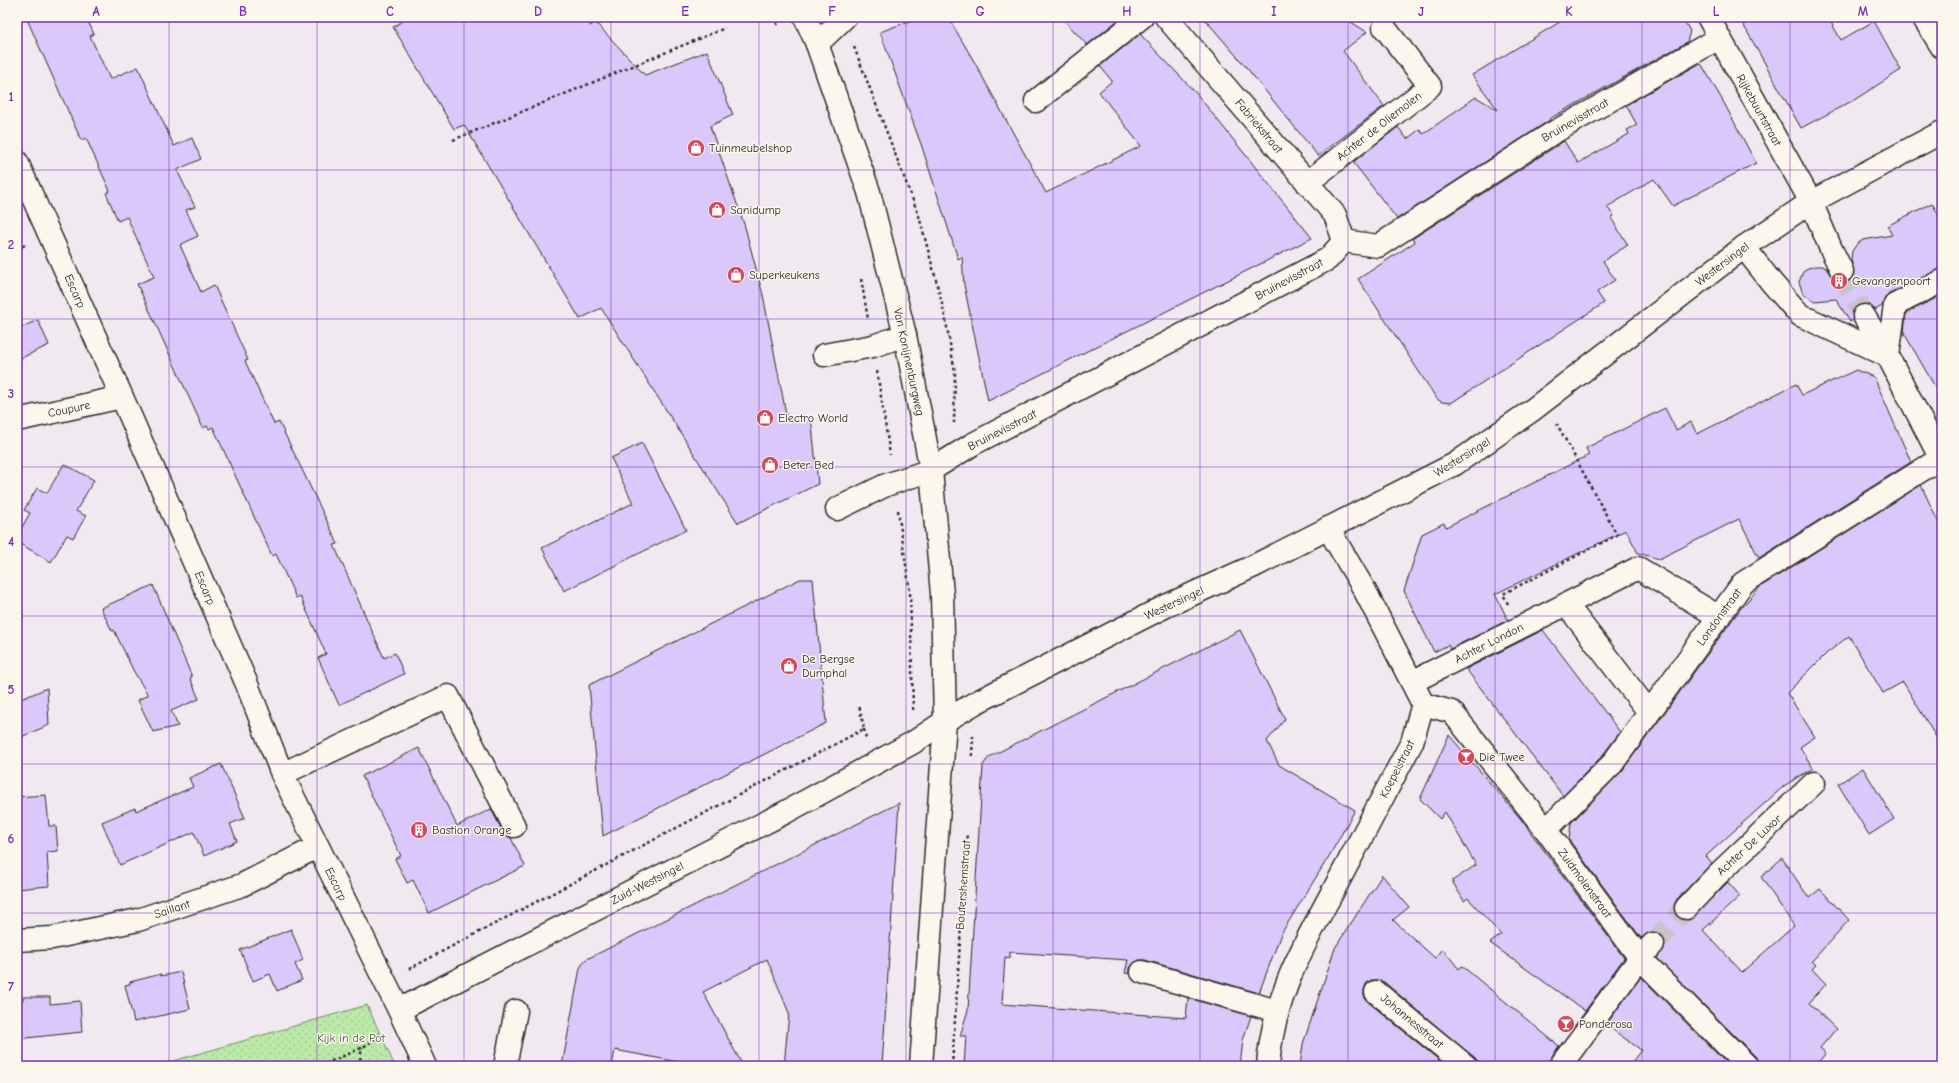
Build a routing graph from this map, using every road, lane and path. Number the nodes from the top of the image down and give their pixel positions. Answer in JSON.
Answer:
{"nodes":[{"id":1,"x":805,"y":17,"type":"edge"},
{"id":2,"x":845,"y":17,"type":"edge"},
{"id":3,"x":1142,"y":17,"type":"edge"},
{"id":4,"x":1166,"y":17,"type":"edge"},
{"id":5,"x":1708,"y":17,"type":"edge"},
{"id":6,"x":1923,"y":17,"type":"edge"},
{"id":7,"x":1384,"y":27,"type":"dead end"},
{"id":8,"x":726,"y":28,"type":"dead end"},
{"id":9,"x":1719,"y":38,"type":"junction"},
{"id":10,"x":817,"y":44,"type":"junction"},
{"id":11,"x":1942,"y":47,"type":"edge"},
{"id":12,"x":1036,"y":100,"type":"dead end"},
{"id":13,"x":1942,"y":132,"type":"edge"},
{"id":14,"x":453,"y":140,"type":"dead end"},
{"id":15,"x":17,"y":162,"type":"edge"},
{"id":16,"x":1307,"y":183,"type":"junction"},
{"id":17,"x":1811,"y":202,"type":"junction"},
{"id":18,"x":1344,"y":241,"type":"junction"},
{"id":19,"x":1744,"y":247,"type":"junction"},
{"id":20,"x":1842,"y":271,"type":"tunnel mouth"},
{"id":21,"x":1942,"y":280,"type":"edge"},
{"id":22,"x":1864,"y":316,"type":"tunnel mouth"},
{"id":23,"x":905,"y":335,"type":"junction"},
{"id":24,"x":824,"y":355,"type":"dead end"},
{"id":25,"x":1888,"y":356,"type":"junction"},
{"id":26,"x":122,"y":397,"type":"junction"},
{"id":27,"x":1544,"y":401,"type":"junction"},
{"id":28,"x":17,"y":420,"type":"edge"},
{"id":29,"x":1941,"y":459,"type":"edge"},
{"id":30,"x":931,"y":470,"type":"junction"},
{"id":31,"x":838,"y":509,"type":"dead end"},
{"id":32,"x":1328,"y":528,"type":"junction"},
{"id":33,"x":1566,"y":604,"type":"junction"},
{"id":34,"x":1719,"y":617,"type":"junction"},
{"id":35,"x":1520,"y":628,"type":"junction"},
{"id":36,"x":1412,"y":682,"type":"junction"},
{"id":37,"x":975,"y":703,"type":"junction"},
{"id":38,"x":1424,"y":704,"type":"junction"},
{"id":39,"x":859,"y":705,"type":"dead end"},
{"id":40,"x":1649,"y":712,"type":"junction"},
{"id":41,"x":946,"y":721,"type":"junction"},
{"id":42,"x":971,"y":760,"type":"dead end"},
{"id":43,"x":282,"y":774,"type":"junction"},
{"id":44,"x":1814,"y":784,"type":"dead end"},
{"id":45,"x":967,"y":825,"type":"dead end"},
{"id":46,"x":514,"y":826,"type":"dead end"},
{"id":47,"x":1546,"y":830,"type":"junction"},
{"id":48,"x":317,"y":847,"type":"junction"},
{"id":49,"x":1686,"y":908,"type":"tunnel mouth"},
{"id":50,"x":17,"y":940,"type":"edge"},
{"id":51,"x":1646,"y":951,"type":"junction"},
{"id":52,"x":1142,"y":972,"type":"dead end"},
{"id":53,"x":385,"y":983,"type":"junction"},
{"id":54,"x":1376,"y":992,"type":"dead end"},
{"id":55,"x":399,"y":1010,"type":"junction"},
{"id":56,"x":516,"y":1012,"type":"dead end"},
{"id":57,"x":1276,"y":1012,"type":"junction"},
{"id":58,"x":362,"y":1047,"type":"junction"},
{"id":59,"x":320,"y":1066,"type":"edge"},
{"id":60,"x":359,"y":1066,"type":"edge"},
{"id":61,"x":425,"y":1066,"type":"edge"},
{"id":62,"x":505,"y":1066,"type":"edge"},
{"id":63,"x":921,"y":1066,"type":"edge"},
{"id":64,"x":952,"y":1066,"type":"edge"},
{"id":65,"x":1268,"y":1066,"type":"edge"},
{"id":66,"x":1466,"y":1066,"type":"edge"},
{"id":67,"x":1560,"y":1066,"type":"edge"},
{"id":68,"x":1747,"y":1066,"type":"edge"}],
"edges":[{"from":1,"to":10,"type":"street","name":"Van Konijnenburgweg"},
{"from":2,"to":10,"type":"street"},
{"from":3,"to":12,"type":"street"},
{"from":4,"to":16,"type":"street","name":"Fabriekstraat"},
{"from":5,"to":9,"type":"street","name":"Rijkebuurtstraat"},
{"from":6,"to":11,"type":"street"},
{"from":7,"to":16,"type":"street","name":"Achter de Oliemolen"},
{"from":8,"to":14,"type":"path"},
{"from":9,"to":17,"type":"street","name":"Rijkebuurtstraat"},
{"from":9,"to":18,"type":"street","name":"Bruinevisstraat"},
{"from":10,"to":23,"type":"street","name":"Van Konijnenburgweg"},
{"from":13,"to":17,"type":"street","name":"Westersingel"},
{"from":15,"to":26,"type":"street","name":"Escarp"},
{"from":16,"to":18,"type":"street","name":"Fabriekstraat"},
{"from":17,"to":19,"type":"street","name":"Westersingel"},
{"from":17,"to":20,"type":"street","name":"Rijkebuurtstraat"},
{"from":18,"to":30,"type":"street","name":"Bruinevisstraat"},
{"from":19,"to":25,"type":"street"},
{"from":19,"to":27,"type":"street","name":"Westersingel"},
{"from":21,"to":25,"type":"street"},
{"from":22,"to":25,"type":"street"},
{"from":23,"to":24,"type":"street"},
{"from":23,"to":30,"type":"street","name":"Van Konijnenburgweg"},
{"from":25,"to":29,"type":"street"},
{"from":26,"to":28,"type":"street","name":"Coupure"},
{"from":26,"to":43,"type":"street","name":"Escarp"},
{"from":27,"to":32,"type":"street","name":"Westersingel"},
{"from":27,"to":35,"type":"path"},
{"from":29,"to":34,"type":"street","name":"Londonstraat"},
{"from":30,"to":31,"type":"street","name":"Bruinevisstraat"},
{"from":30,"to":41,"type":"street","name":"Van Konijnenburgweg"},
{"from":32,"to":36,"type":"street"},
{"from":32,"to":37,"type":"street","name":"Westersingel"},
{"from":33,"to":34,"type":"street","name":"Achter London"},
{"from":33,"to":35,"type":"street","name":"Achter London"},
{"from":33,"to":40,"type":"street"},
{"from":34,"to":40,"type":"street","name":"Londonstraat"},
{"from":35,"to":36,"type":"street","name":"Achter London"},
{"from":36,"to":38,"type":"street"},
{"from":37,"to":41,"type":"street","name":"Westersingel"},
{"from":37,"to":42,"type":"path"},
{"from":38,"to":47,"type":"street","name":"Zuidmolenstraat"},
{"from":38,"to":57,"type":"street","name":"Koepelstraat"},
{"from":39,"to":53,"type":"path"},
{"from":40,"to":47,"type":"street","name":"Londonstraat"},
{"from":41,"to":55,"type":"street","name":"Zuid-Westsingel"},
{"from":41,"to":63,"type":"street"},
{"from":43,"to":46,"type":"street"},
{"from":43,"to":48,"type":"street","name":"Escarp"},
{"from":44,"to":49,"type":"street","name":"Achter De Luxor"},
{"from":45,"to":64,"type":"path","name":"Boutershemstraat"},
{"from":47,"to":51,"type":"street","name":"Zuidmolenstraat"},
{"from":48,"to":50,"type":"street","name":"Saillant"},
{"from":48,"to":53,"type":"street","name":"Escarp"},
{"from":51,"to":67,"type":"street"},
{"from":51,"to":68,"type":"street","name":"Zuidmolenstraat"},
{"from":52,"to":57,"type":"street"},
{"from":53,"to":55,"type":"street","name":"Escarp"},
{"from":54,"to":66,"type":"street","name":"Johannesstraat"},
{"from":55,"to":58,"type":"path"},
{"from":55,"to":61,"type":"street"},
{"from":56,"to":62,"type":"street"},
{"from":57,"to":65,"type":"street","name":"Koepelstraat"},
{"from":58,"to":59,"type":"path"},
{"from":58,"to":60,"type":"path"}]}
